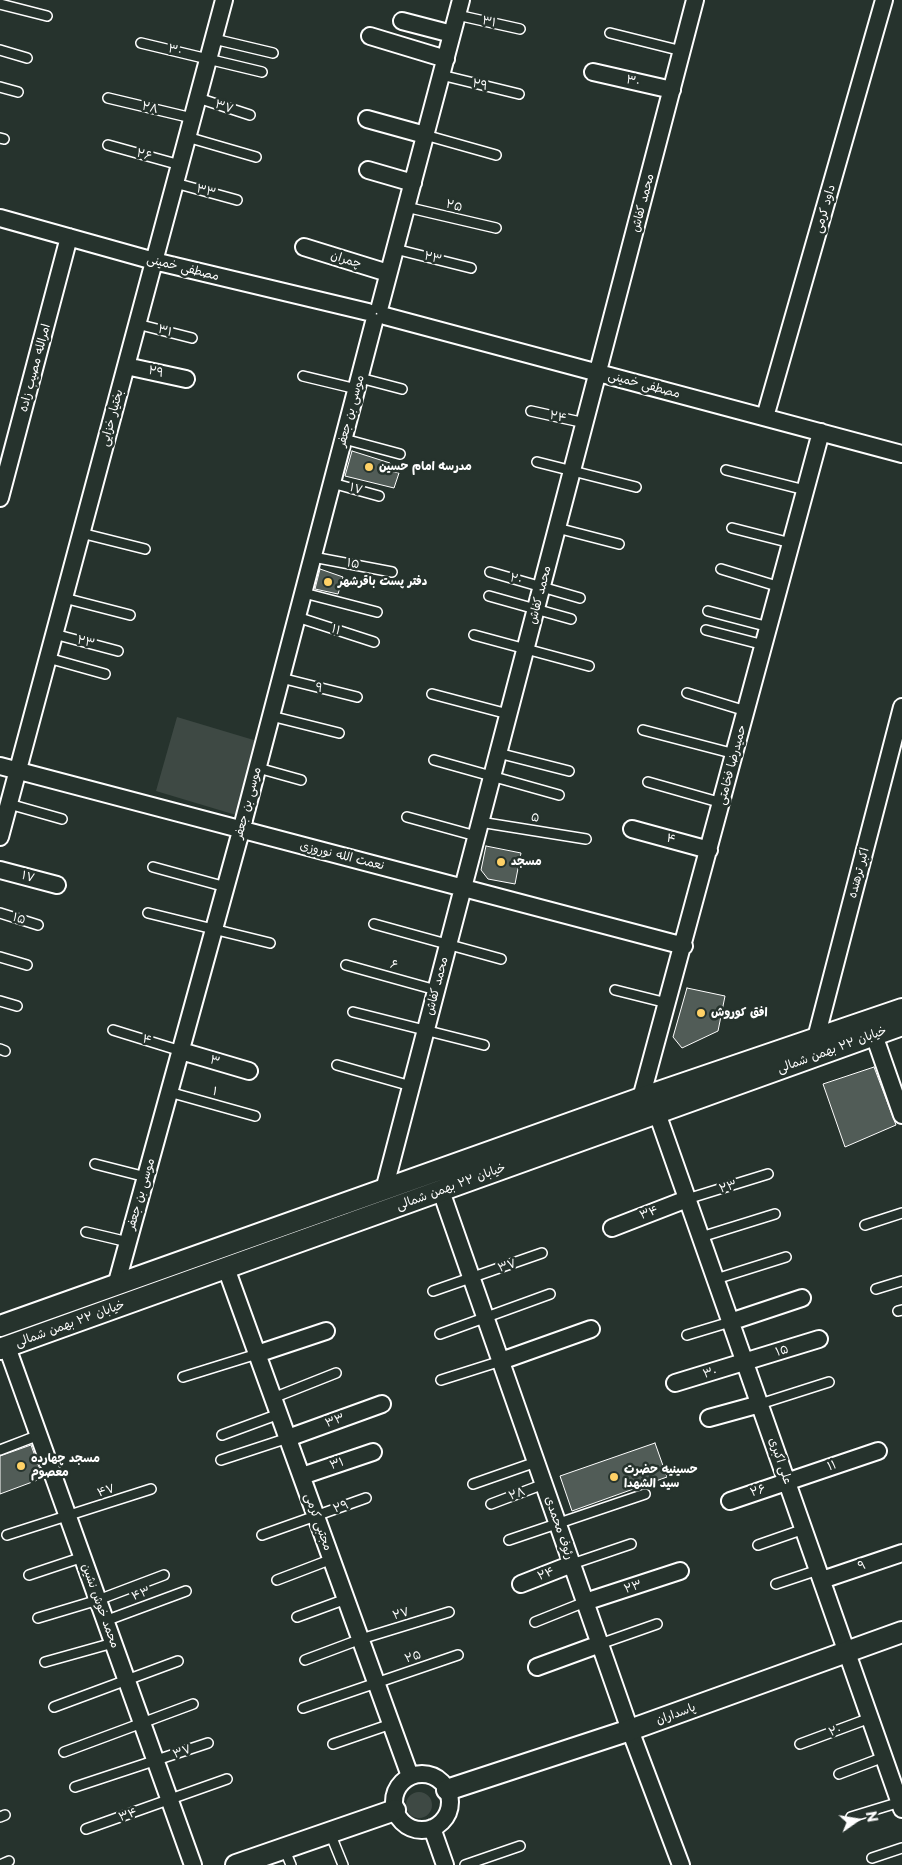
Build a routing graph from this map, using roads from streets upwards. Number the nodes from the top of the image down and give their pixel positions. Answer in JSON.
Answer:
{"nodes":[{"id":1,"x":224,"y":0,"type":"edge"},
{"id":2,"x":695,"y":0,"type":"edge"},
{"id":3,"x":884,"y":0,"type":"edge"},
{"id":4,"x":459,"y":8,"type":"edge"},
{"id":5,"x":402,"y":21,"type":"dead end"},
{"id":6,"x":452,"y":34,"type":"junction"},
{"id":7,"x":370,"y":36,"type":"dead end"},
{"id":8,"x":446,"y":59,"type":"junction"},
{"id":9,"x":593,"y":72,"type":"dead end"},
{"id":10,"x":672,"y":90,"type":"junction"},
{"id":11,"x":368,"y":119,"type":"dead end"},
{"id":12,"x":425,"y":135,"type":"junction"},
{"id":13,"x":368,"y":170,"type":"dead end"},
{"id":14,"x":413,"y":183,"type":"junction"},
{"id":15,"x":0,"y":218,"type":"edge"},
{"id":16,"x":69,"y":237,"type":"junction"},
{"id":17,"x":304,"y":247,"type":"dead end"},
{"id":18,"x":154,"y":261,"type":"junction"},
{"id":19,"x":388,"y":273,"type":"junction"},
{"id":20,"x":377,"y":314,"type":"junction"},
{"id":21,"x":126,"y":366,"type":"junction"},
{"id":22,"x":598,"y":372,"type":"junction"},
{"id":23,"x":186,"y":379,"type":"dead end"},
{"id":24,"x":765,"y":417,"type":"junction"},
{"id":25,"x":821,"y":432,"type":"junction"},
{"id":26,"x":902,"y":454,"type":"edge"},
{"id":27,"x":4,"y":469,"type":"edge"},
{"id":28,"x":0,"y":498,"type":"edge"},
{"id":29,"x":902,"y":708,"type":"edge"},
{"id":30,"x":0,"y":766,"type":"edge"},
{"id":31,"x":17,"y":770,"type":"junction"},
{"id":32,"x":4,"y":814,"type":"edge"},
{"id":33,"x":632,"y":828,"type":"dead end"},
{"id":34,"x":241,"y":831,"type":"junction"},
{"id":35,"x":0,"y":837,"type":"edge"},
{"id":36,"x":709,"y":850,"type":"junction"},
{"id":37,"x":0,"y":870,"type":"edge"},
{"id":38,"x":57,"y":885,"type":"dead end"},
{"id":39,"x":462,"y":886,"type":"junction"},
{"id":40,"x":684,"y":946,"type":"junction"},
{"id":41,"x":902,"y":1009,"type":"edge"},
{"id":42,"x":902,"y":1025,"type":"edge"},
{"id":43,"x":874,"y":1035,"type":"junction"},
{"id":44,"x":816,"y":1038,"type":"junction"},
{"id":45,"x":181,"y":1051,"type":"junction"},
{"id":46,"x":249,"y":1071,"type":"dead end"},
{"id":47,"x":641,"y":1098,"type":"junction"},
{"id":48,"x":657,"y":1113,"type":"junction"},
{"id":49,"x":902,"y":1115,"type":"edge"},
{"id":50,"x":384,"y":1190,"type":"junction"},
{"id":51,"x":441,"y":1191,"type":"junction"},
{"id":52,"x":688,"y":1199,"type":"junction"},
{"id":53,"x":612,"y":1228,"type":"dead end"},
{"id":54,"x":226,"y":1268,"type":"junction"},
{"id":55,"x":117,"y":1282,"type":"junction"},
{"id":56,"x":802,"y":1298,"type":"dead end"},
{"id":57,"x":730,"y":1322,"type":"junction"},
{"id":58,"x":0,"y":1326,"type":"edge"},
{"id":59,"x":590,"y":1329,"type":"dead end"},
{"id":60,"x":326,"y":1331,"type":"dead end"},
{"id":61,"x":819,"y":1339,"type":"dead end"},
{"id":62,"x":4,"y":1348,"type":"edge"},
{"id":63,"x":257,"y":1354,"type":"junction"},
{"id":64,"x":501,"y":1361,"type":"junction"},
{"id":65,"x":745,"y":1363,"type":"junction"},
{"id":66,"x":675,"y":1383,"type":"dead end"},
{"id":67,"x":382,"y":1404,"type":"dead end"},
{"id":68,"x":760,"y":1404,"type":"junction"},
{"id":69,"x":709,"y":1418,"type":"dead end"},
{"id":70,"x":288,"y":1438,"type":"junction"},
{"id":71,"x":878,"y":1451,"type":"dead end"},
{"id":72,"x":373,"y":1452,"type":"dead end"},
{"id":73,"x":302,"y":1476,"type":"junction"},
{"id":74,"x":787,"y":1482,"type":"junction"},
{"id":75,"x":730,"y":1501,"type":"dead end"},
{"id":76,"x":902,"y":1553,"type":"edge"},
{"id":77,"x":572,"y":1564,"type":"junction"},
{"id":78,"x":680,"y":1571,"type":"dead end"},
{"id":79,"x":820,"y":1575,"type":"junction"},
{"id":80,"x":521,"y":1584,"type":"dead end"},
{"id":81,"x":585,"y":1602,"type":"junction"},
{"id":82,"x":902,"y":1632,"type":"edge"},
{"id":83,"x":600,"y":1644,"type":"junction"},
{"id":84,"x":847,"y":1652,"type":"junction"},
{"id":85,"x":536,"y":1667,"type":"dead end"},
{"id":86,"x":630,"y":1730,"type":"junction"},
{"id":87,"x":410,"y":1776,"type":"junction"},
{"id":88,"x":447,"y":1790,"type":"junction"},
{"id":89,"x":901,"y":1806,"type":"edge"},
{"id":90,"x":394,"y":1810,"type":"junction"},
{"id":91,"x":432,"y":1828,"type":"junction"},
{"id":92,"x":288,"y":1857,"type":"edge"},
{"id":93,"x":193,"y":1865,"type":"edge"},
{"id":94,"x":236,"y":1865,"type":"edge"},
{"id":95,"x":445,"y":1865,"type":"edge"},
{"id":96,"x":681,"y":1865,"type":"edge"}],
"edges":[{"from":1,"to":18,"type":"street","name":"بختیار خزایی"},
{"from":2,"to":10,"type":"street","name":"محمد کفاش"},
{"from":3,"to":24,"type":"street","name":"داود کرمی"},
{"from":4,"to":6,"type":"street","name":"موسی بن جعفر"},
{"from":5,"to":6,"type":"street"},
{"from":6,"to":8,"type":"street","name":"موسی بن جعفر"},
{"from":7,"to":8,"type":"street"},
{"from":8,"to":12,"type":"street","name":"موسی بن جعفر"},
{"from":9,"to":10,"type":"street","name":"۳۰"},
{"from":10,"to":22,"type":"street","name":"محمد کفاش"},
{"from":11,"to":12,"type":"street"},
{"from":12,"to":14,"type":"street","name":"موسی بن جعفر"},
{"from":13,"to":14,"type":"street"},
{"from":14,"to":19,"type":"street","name":"موسی بن جعفر"},
{"from":15,"to":16,"type":"street","name":"مصطفی خمینی"},
{"from":16,"to":18,"type":"street","name":"مصطفی خمینی"},
{"from":16,"to":27,"type":"street","name":"امرالله مصیب زاده"},
{"from":17,"to":19,"type":"street","name":"چمران"},
{"from":18,"to":20,"type":"street","name":"مصطفی خمینی"},
{"from":18,"to":21,"type":"street","name":"بختیار خزایی"},
{"from":19,"to":20,"type":"street","name":"موسی بن جعفر"},
{"from":20,"to":22,"type":"street","name":"مصطفی خمینی"},
{"from":20,"to":34,"type":"street","name":"موسی بن جعفر"},
{"from":21,"to":23,"type":"street","name":"۲۹"},
{"from":21,"to":31,"type":"street","name":"بختیار خزایی"},
{"from":22,"to":24,"type":"street","name":"مصطفی خمینی"},
{"from":22,"to":39,"type":"street","name":"محمد کفاش"},
{"from":24,"to":25,"type":"street","name":"مصطفی خمینی"},
{"from":25,"to":26,"type":"street","name":"مصطفی خمینی"},
{"from":25,"to":36,"type":"street","name":"حمیدرضا فخامتی"},
{"from":27,"to":28,"type":"street","name":"امرالله مصیب زاده"},
{"from":29,"to":44,"type":"street","name":"اکبر ترهنده"},
{"from":30,"to":31,"type":"street","name":"نعمت الله نوروزی"},
{"from":31,"to":32,"type":"street","name":"بختیار خزایی"},
{"from":31,"to":34,"type":"street","name":"نعمت الله نوروزی"},
{"from":32,"to":35,"type":"street","name":"بختیار خزایی"},
{"from":33,"to":36,"type":"street","name":"۴"},
{"from":34,"to":39,"type":"street","name":"نعمت الله نوروزی"},
{"from":34,"to":45,"type":"street","name":"موسی بن جعفر"},
{"from":36,"to":40,"type":"street","name":"حمیدرضا فخامتی"},
{"from":37,"to":38,"type":"street","name":"۱۷"},
{"from":39,"to":40,"type":"street","name":"نعمت الله نوروزی"},
{"from":39,"to":50,"type":"street","name":"محمد کفاش"},
{"from":40,"to":47,"type":"street","name":"حمیدرضا فخامتی"},
{"from":41,"to":44,"type":"street","name":"خیابان ۲۲ بهمن شمالی"},
{"from":42,"to":43,"type":"street","name":"خیابان ۲۲ بهمن شمالی"},
{"from":43,"to":48,"type":"street","name":"خیابان ۲۲ بهمن شمالی"},
{"from":43,"to":49,"type":"street"},
{"from":44,"to":47,"type":"street","name":"خیابان ۲۲ بهمن شمالی"},
{"from":45,"to":46,"type":"street","name":"۳"},
{"from":45,"to":55,"type":"street","name":"موسی بن جعفر"},
{"from":47,"to":50,"type":"street","name":"خیابان ۲۲ بهمن شمالی"},
{"from":48,"to":51,"type":"street","name":"خیابان ۲۲ بهمن شمالی"},
{"from":48,"to":52,"type":"street","name":"علی اکبری"},
{"from":50,"to":55,"type":"street","name":"خیابان ۲۲ بهمن شمالی"},
{"from":51,"to":54,"type":"street","name":"خیابان ۲۲ بهمن شمالی"},
{"from":51,"to":64,"type":"street","name":"رئوف محمدی"},
{"from":52,"to":53,"type":"street","name":"۳۴"},
{"from":52,"to":57,"type":"street","name":"علی اکبری"},
{"from":54,"to":62,"type":"street","name":"خیابان ۲۲ بهمن شمالی"},
{"from":54,"to":63,"type":"street","name":"مجتبی کرمی"},
{"from":55,"to":58,"type":"street","name":"خیابان ۲۲ بهمن شمالی"},
{"from":56,"to":57,"type":"street"},
{"from":57,"to":65,"type":"street","name":"علی اکبری"},
{"from":59,"to":64,"type":"street"},
{"from":60,"to":63,"type":"street"},
{"from":61,"to":65,"type":"street","name":"۱۵"},
{"from":62,"to":93,"type":"street","name":"محمد خوش نشین"},
{"from":63,"to":70,"type":"street","name":"مجتبی کرمی"},
{"from":64,"to":77,"type":"street","name":"رئوف محمدی"},
{"from":65,"to":66,"type":"street","name":"۳۰"},
{"from":65,"to":68,"type":"street","name":"علی اکبری"},
{"from":67,"to":70,"type":"street","name":"۳۳"},
{"from":68,"to":69,"type":"street"},
{"from":68,"to":74,"type":"street","name":"علی اکبری"},
{"from":70,"to":73,"type":"street","name":"مجتبی کرمی"},
{"from":71,"to":74,"type":"street","name":"۱۱"},
{"from":72,"to":73,"type":"street","name":"۳۱"},
{"from":73,"to":87,"type":"street","name":"مجتبی کرمی"},
{"from":74,"to":75,"type":"street","name":"۲۶"},
{"from":74,"to":79,"type":"street","name":"علی اکبری"},
{"from":76,"to":79,"type":"street","name":"۹"},
{"from":77,"to":80,"type":"street","name":"۲۴"},
{"from":77,"to":81,"type":"street","name":"رئوف محمدی"},
{"from":78,"to":81,"type":"street","name":"۲۳"},
{"from":79,"to":84,"type":"street","name":"علی اکبری"},
{"from":81,"to":83,"type":"street","name":"رئوف محمدی"},
{"from":82,"to":84,"type":"street","name":"پاسداران"},
{"from":83,"to":85,"type":"street"},
{"from":83,"to":86,"type":"street","name":"رئوف محمدی"},
{"from":84,"to":86,"type":"street","name":"پاسداران"},
{"from":84,"to":89,"type":"street","name":"علی اکبری"},
{"from":86,"to":88,"type":"street","name":"پاسداران"},
{"from":86,"to":96,"type":"street","name":"رئوف محمدی"},
{"from":87,"to":88,"type":"street"},
{"from":87,"to":90,"type":"street"},
{"from":88,"to":91,"type":"street"},
{"from":90,"to":91,"type":"street"},
{"from":90,"to":92,"type":"street"},
{"from":91,"to":95,"type":"street"},
{"from":92,"to":94,"type":"street"}]}
